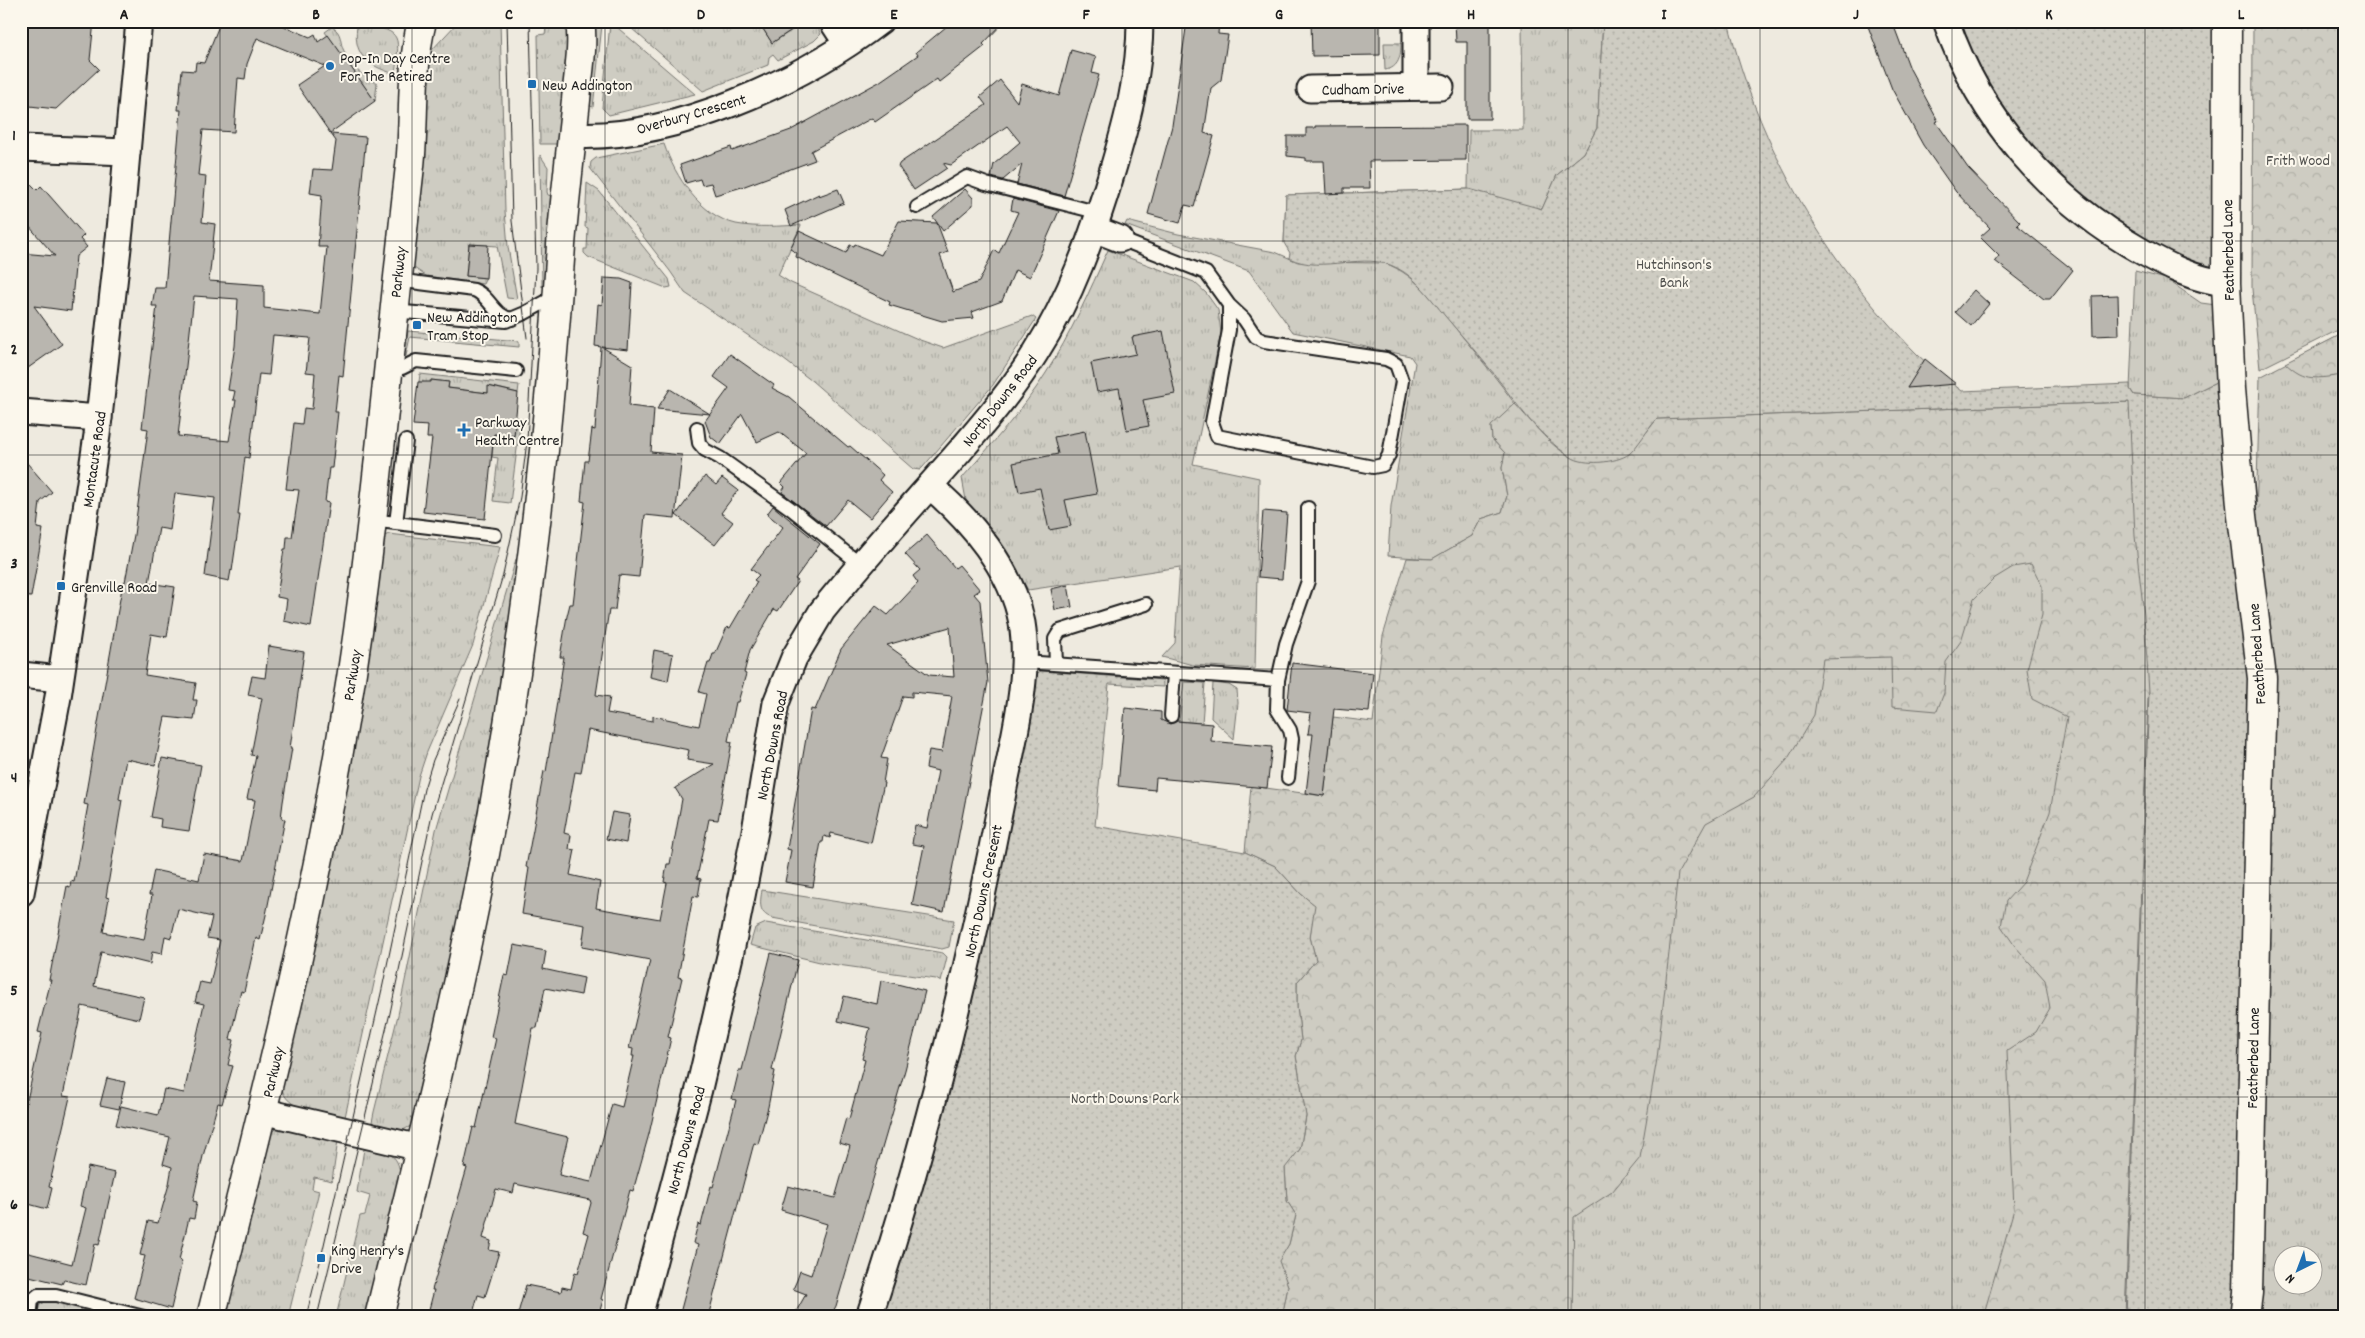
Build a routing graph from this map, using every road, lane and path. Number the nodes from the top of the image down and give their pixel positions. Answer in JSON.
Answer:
{"nodes":[{"id":1,"x":139,"y":21,"type":"edge"},
{"id":2,"x":422,"y":21,"type":"edge"},
{"id":3,"x":580,"y":21,"type":"edge"},
{"id":4,"x":832,"y":21,"type":"edge"},
{"id":5,"x":880,"y":21,"type":"edge"},
{"id":6,"x":1140,"y":21,"type":"edge"},
{"id":7,"x":1416,"y":21,"type":"edge"},
{"id":8,"x":1946,"y":21,"type":"edge"},
{"id":9,"x":2227,"y":21,"type":"edge"},
{"id":10,"x":847,"y":44,"type":"junction"},
{"id":11,"x":1416,"y":87,"type":"junction"},
{"id":12,"x":1441,"y":87,"type":"dead end"},
{"id":13,"x":1310,"y":89,"type":"dead end"},
{"id":14,"x":572,"y":135,"type":"junction"},
{"id":15,"x":21,"y":148,"type":"edge"},
{"id":16,"x":127,"y":152,"type":"junction"},
{"id":17,"x":917,"y":206,"type":"dead end"},
{"id":18,"x":1097,"y":221,"type":"junction"},
{"id":19,"x":1120,"y":239,"type":"joint"},
{"id":20,"x":396,"y":280,"type":"junction"},
{"id":21,"x":2226,"y":283,"type":"junction"},
{"id":22,"x":558,"y":295,"type":"junction"},
{"id":23,"x":1229,"y":305,"type":"junction"},
{"id":24,"x":393,"y":312,"type":"junction"},
{"id":25,"x":514,"y":319,"type":"junction"},
{"id":26,"x":387,"y":367,"type":"junction"},
{"id":27,"x":516,"y":371,"type":"dead end"},
{"id":28,"x":21,"y":412,"type":"edge"},
{"id":29,"x":99,"y":418,"type":"junction"},
{"id":30,"x":696,"y":428,"type":"dead end"},
{"id":31,"x":406,"y":441,"type":"dead end"},
{"id":32,"x":930,"y":486,"type":"junction"},
{"id":33,"x":1308,"y":508,"type":"dead end"},
{"id":34,"x":384,"y":521,"type":"junction"},
{"id":35,"x":495,"y":535,"type":"dead end"},
{"id":36,"x":861,"y":565,"type":"junction"},
{"id":37,"x":1146,"y":604,"type":"dead end"},
{"id":38,"x":1025,"y":662,"type":"junction"},
{"id":39,"x":1056,"y":664,"type":"junction"},
{"id":40,"x":1174,"y":673,"type":"junction"},
{"id":41,"x":21,"y":675,"type":"edge"},
{"id":42,"x":60,"y":680,"type":"junction"},
{"id":43,"x":1278,"y":680,"type":"junction"},
{"id":44,"x":1171,"y":716,"type":"dead end"},
{"id":45,"x":1288,"y":778,"type":"dead end"},
{"id":46,"x":21,"y":893,"type":"edge"},
{"id":47,"x":262,"y":1111,"type":"junction"},
{"id":48,"x":420,"y":1148,"type":"junction"},
{"id":49,"x":30,"y":1317,"type":"edge"},
{"id":50,"x":144,"y":1317,"type":"edge"},
{"id":51,"x":211,"y":1317,"type":"edge"},
{"id":52,"x":379,"y":1317,"type":"edge"},
{"id":53,"x":639,"y":1317,"type":"edge"},
{"id":54,"x":869,"y":1317,"type":"edge"},
{"id":55,"x":2245,"y":1317,"type":"edge"}],
"edges":[{"from":1,"to":16,"type":"street","name":"Montacute Road"},
{"from":2,"to":20,"type":"street","name":"Parkway"},
{"from":3,"to":14,"type":"street"},
{"from":4,"to":10,"type":"street"},
{"from":5,"to":10,"type":"street","name":"Overbury Crescent"},
{"from":6,"to":18,"type":"street","name":"North Downs Road"},
{"from":7,"to":11,"type":"street","name":"Cudham Drive"},
{"from":8,"to":21,"type":"street"},
{"from":9,"to":21,"type":"street","name":"Featherbed Lane"},
{"from":10,"to":14,"type":"street","name":"Overbury Crescent"},
{"from":11,"to":12,"type":"street","name":"Cudham Drive"},
{"from":11,"to":13,"type":"street","name":"Cudham Drive"},
{"from":14,"to":22,"type":"street"},
{"from":15,"to":16,"type":"street"},
{"from":16,"to":29,"type":"street","name":"Montacute Road"},
{"from":17,"to":18,"type":"lane"},
{"from":18,"to":19,"type":"street"},
{"from":18,"to":32,"type":"street","name":"North Downs Road"},
{"from":19,"to":23,"type":"lane"},
{"from":20,"to":24,"type":"street","name":"Parkway"},
{"from":20,"to":25,"type":"lane"},
{"from":21,"to":55,"type":"street","name":"Featherbed Lane"},
{"from":22,"to":25,"type":"lane"},
{"from":22,"to":48,"type":"street"},
{"from":23,"to":23,"type":"lane"},
{"from":24,"to":25,"type":"lane"},
{"from":24,"to":26,"type":"street","name":"Parkway"},
{"from":26,"to":27,"type":"lane"},
{"from":26,"to":34,"type":"street","name":"Parkway"},
{"from":28,"to":29,"type":"street"},
{"from":29,"to":42,"type":"street","name":"Montacute Road"},
{"from":30,"to":36,"type":"lane"},
{"from":31,"to":34,"type":"lane"},
{"from":32,"to":36,"type":"street","name":"North Downs Road"},
{"from":32,"to":38,"type":"street","name":"North Downs Crescent"},
{"from":33,"to":43,"type":"lane"},
{"from":34,"to":35,"type":"lane"},
{"from":34,"to":47,"type":"street","name":"Parkway"},
{"from":36,"to":53,"type":"street","name":"North Downs Road"},
{"from":37,"to":39,"type":"lane"},
{"from":38,"to":39,"type":"lane"},
{"from":38,"to":54,"type":"street","name":"North Downs Crescent"},
{"from":39,"to":40,"type":"lane"},
{"from":40,"to":43,"type":"lane"},
{"from":40,"to":44,"type":"lane"},
{"from":41,"to":42,"type":"street"},
{"from":42,"to":46,"type":"street","name":"Montacute Road"},
{"from":43,"to":45,"type":"lane"},
{"from":47,"to":48,"type":"street"},
{"from":47,"to":51,"type":"street","name":"Parkway"},
{"from":48,"to":52,"type":"street"},
{"from":49,"to":50,"type":"lane"}]}
